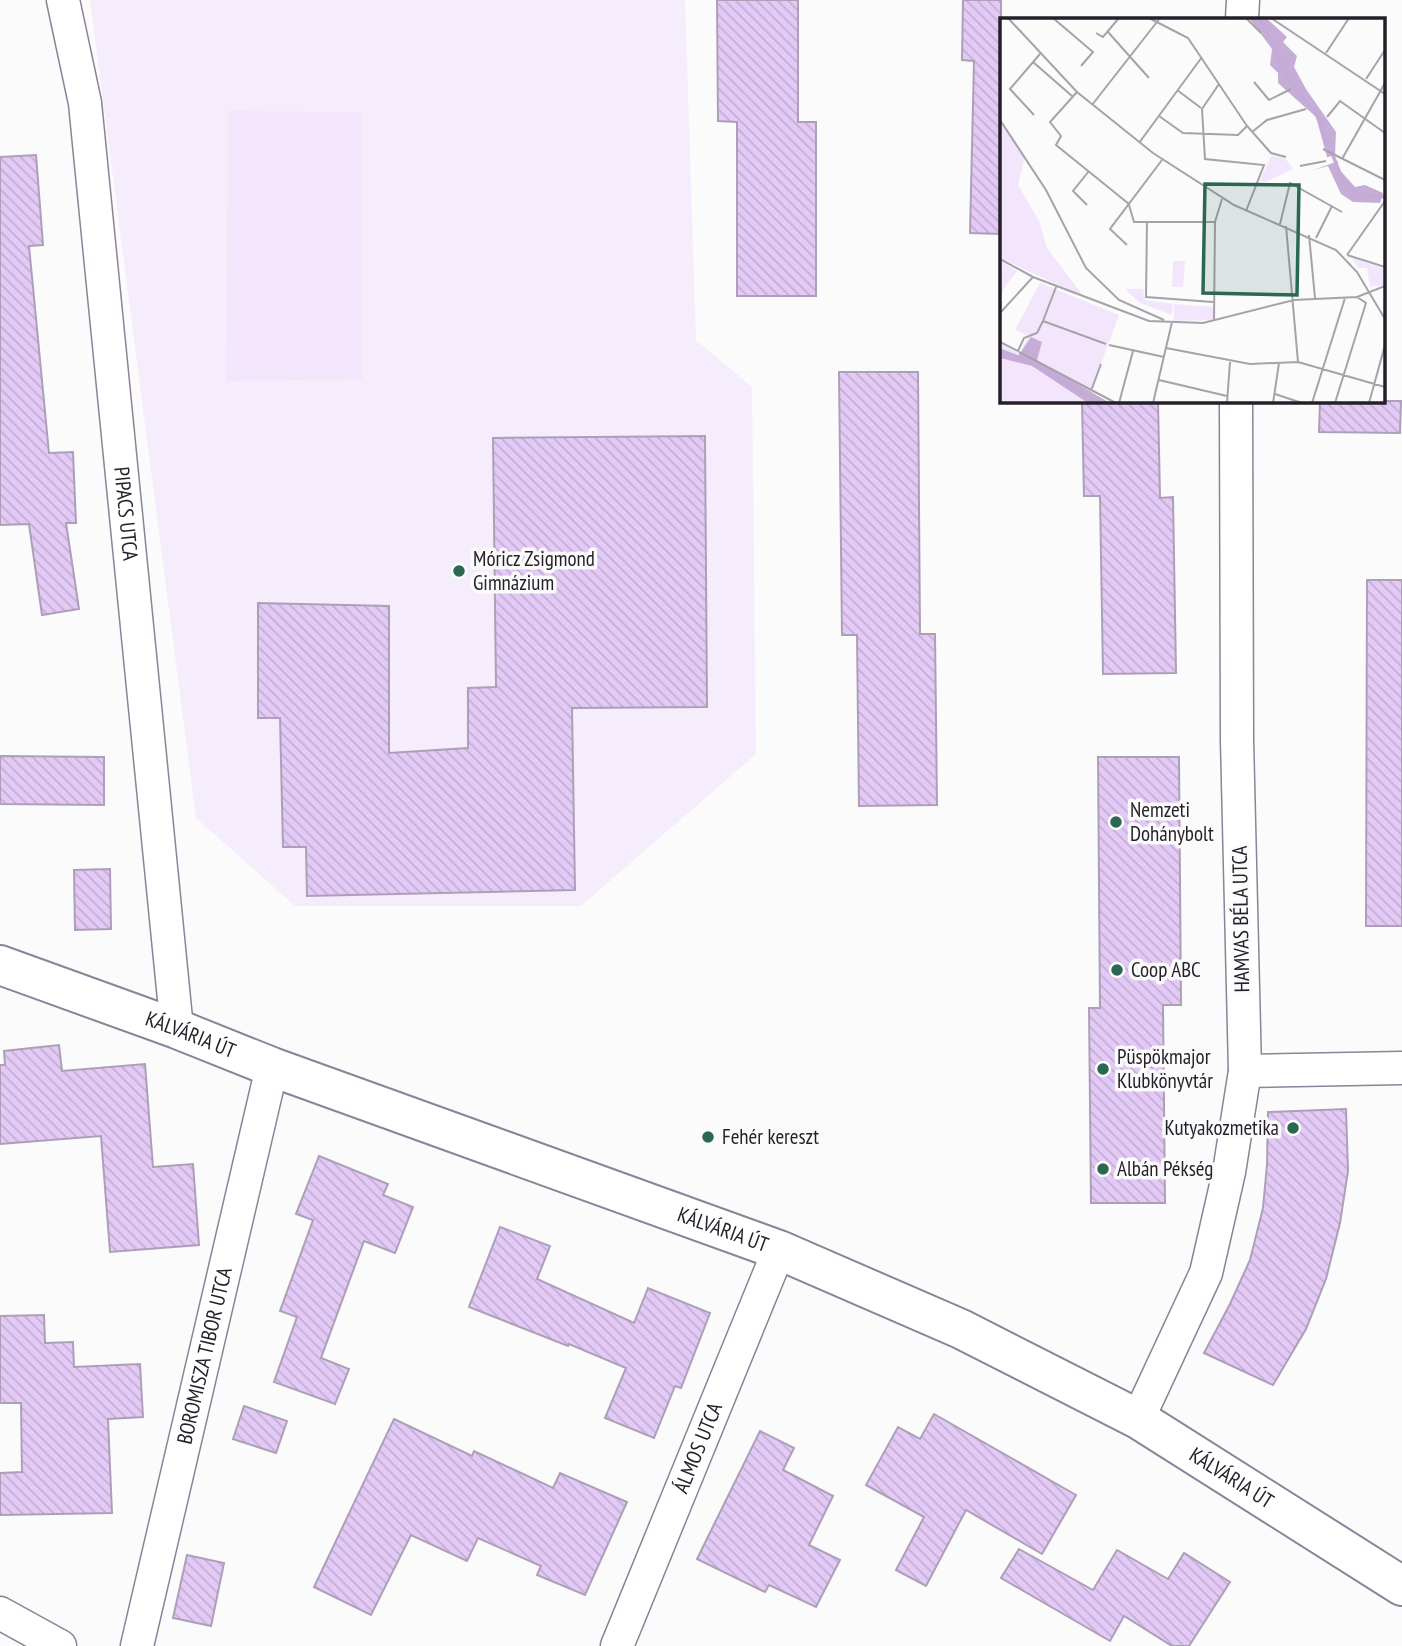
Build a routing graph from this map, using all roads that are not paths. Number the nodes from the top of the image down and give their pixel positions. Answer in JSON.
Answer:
{"nodes":[{"id":1,"x":63,"y":0,"type":"edge"},
{"id":2,"x":1243,"y":0,"type":"edge"},
{"id":3,"x":1242,"y":18,"type":"edge"},
{"id":4,"x":1236,"y":402,"type":"edge"},
{"id":5,"x":0,"y":965,"type":"edge"},
{"id":6,"x":177,"y":1029,"type":"junction"},
{"id":7,"x":272,"y":1067,"type":"junction"},
{"id":8,"x":1402,"y":1068,"type":"edge"},
{"id":9,"x":1245,"y":1071,"type":"junction"},
{"id":10,"x":779,"y":1250,"type":"junction"},
{"id":11,"x":1138,"y":1419,"type":"junction"},
{"id":12,"x":1402,"y":1586,"type":"edge"},
{"id":13,"x":0,"y":1613,"type":"edge"},
{"id":14,"x":60,"y":1646,"type":"edge"},
{"id":15,"x":136,"y":1646,"type":"edge"},
{"id":16,"x":617,"y":1646,"type":"edge"}],
"edges":[{"from":1,"to":6,"type":"street","name":"PIPACS UTCA"},
{"from":2,"to":3,"type":"street"},
{"from":4,"to":9,"type":"street","name":"HAMVAS BÉLA UTCA"},
{"from":5,"to":6,"type":"street","name":"KÁLVÁRIA ÚT"},
{"from":6,"to":7,"type":"street","name":"KÁLVÁRIA ÚT"},
{"from":7,"to":10,"type":"street","name":"KÁLVÁRIA ÚT"},
{"from":7,"to":15,"type":"street","name":"BOROMISZA TIBOR UTCA"},
{"from":8,"to":9,"type":"street"},
{"from":9,"to":11,"type":"street","name":"HAMVAS BÉLA UTCA"},
{"from":10,"to":11,"type":"street","name":"KÁLVÁRIA ÚT"},
{"from":10,"to":16,"type":"street","name":"ÁLMOS UTCA"},
{"from":11,"to":12,"type":"street","name":"KÁLVÁRIA ÚT"},
{"from":13,"to":14,"type":"street"}]}
